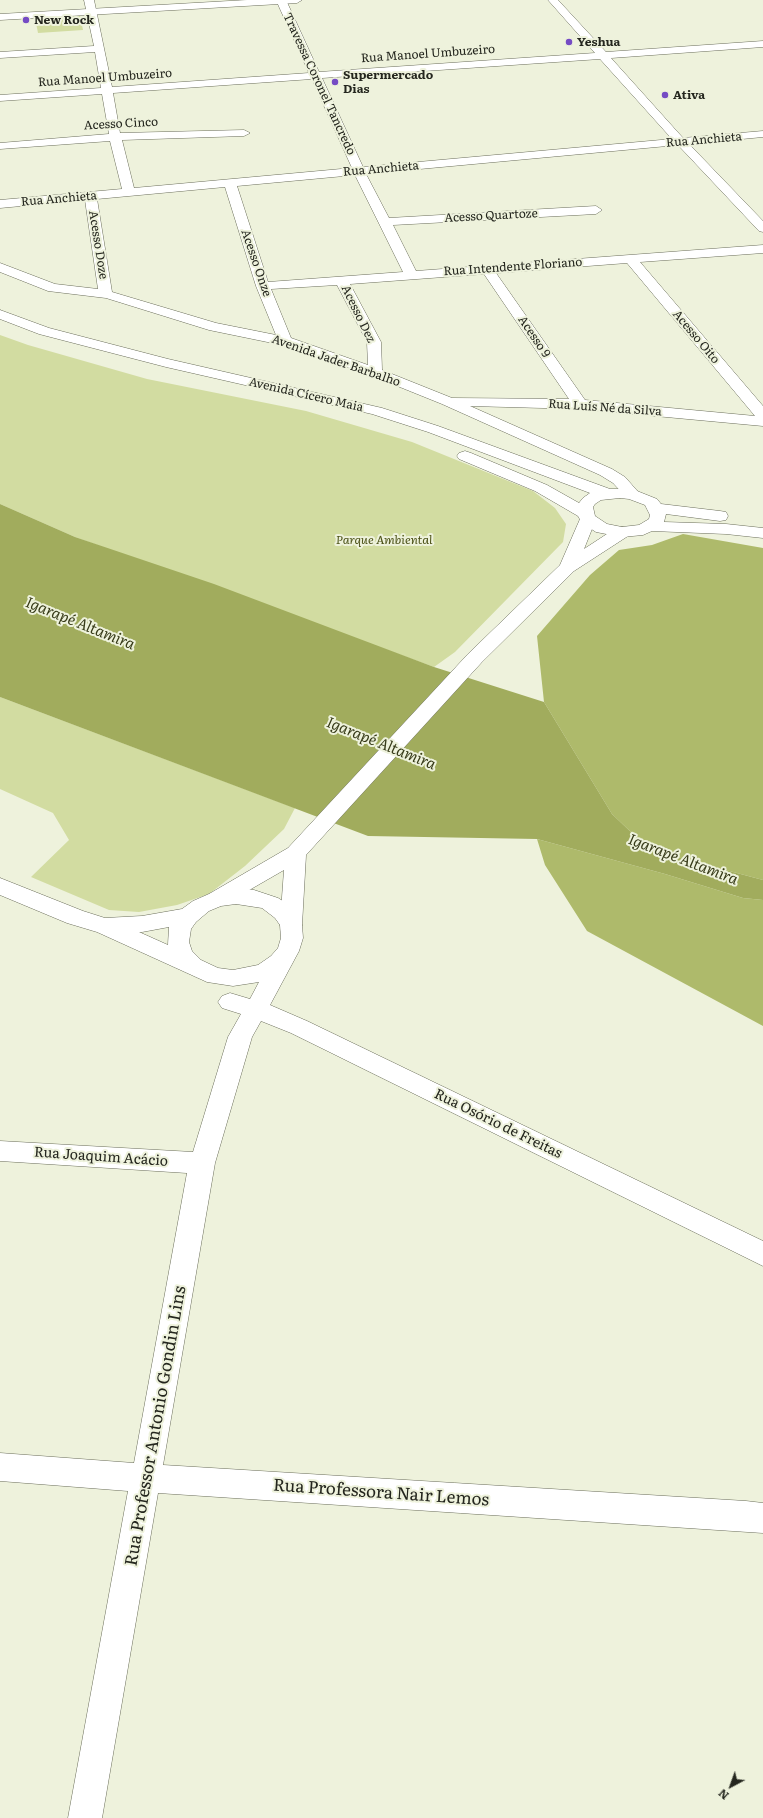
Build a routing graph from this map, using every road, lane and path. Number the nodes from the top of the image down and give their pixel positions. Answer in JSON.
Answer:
{"nodes":[{"id":1,"x":203,"y":0,"type":"edge"},
{"id":2,"x":281,"y":0,"type":"edge"},
{"id":3,"x":297,"y":0,"type":"edge"},
{"id":4,"x":553,"y":0,"type":"edge"},
{"id":5,"x":90,"y":6,"type":"edge"},
{"id":6,"x":0,"y":12,"type":"edge"},
{"id":7,"x":0,"y":17,"type":"edge"},
{"id":8,"x":763,"y":44,"type":"edge"},
{"id":9,"x":100,"y":49,"type":"junction"},
{"id":10,"x":0,"y":55,"type":"edge"},
{"id":11,"x":602,"y":55,"type":"junction"},
{"id":12,"x":315,"y":75,"type":"junction"},
{"id":13,"x":107,"y":90,"type":"junction"},
{"id":14,"x":0,"y":98,"type":"edge"},
{"id":15,"x":244,"y":132,"type":"dead end"},
{"id":16,"x":763,"y":134,"type":"edge"},
{"id":17,"x":115,"y":136,"type":"junction"},
{"id":18,"x":680,"y":142,"type":"junction"},
{"id":19,"x":0,"y":146,"type":"edge"},
{"id":20,"x":359,"y":171,"type":"junction"},
{"id":21,"x":230,"y":184,"type":"junction"},
{"id":22,"x":128,"y":192,"type":"junction"},
{"id":23,"x":90,"y":196,"type":"junction"},
{"id":24,"x":0,"y":204,"type":"edge"},
{"id":25,"x":596,"y":210,"type":"dead end"},
{"id":26,"x":386,"y":222,"type":"junction"},
{"id":27,"x":763,"y":228,"type":"edge"},
{"id":28,"x":763,"y":249,"type":"edge"},
{"id":29,"x":630,"y":258,"type":"junction"},
{"id":30,"x":0,"y":267,"type":"edge"},
{"id":31,"x":488,"y":270,"type":"junction"},
{"id":32,"x":412,"y":274,"type":"junction"},
{"id":33,"x":341,"y":280,"type":"junction"},
{"id":34,"x":263,"y":286,"type":"junction"},
{"id":35,"x":106,"y":294,"type":"junction"},
{"id":36,"x":0,"y":314,"type":"edge"},
{"id":37,"x":0,"y":327,"type":"edge"},
{"id":38,"x":285,"y":341,"type":"junction"},
{"id":39,"x":375,"y":372,"type":"junction"},
{"id":40,"x":447,"y":401,"type":"junction"},
{"id":41,"x":580,"y":404,"type":"junction"},
{"id":42,"x":763,"y":416,"type":"edge"},
{"id":43,"x":763,"y":421,"type":"edge"},
{"id":44,"x":607,"y":494,"type":"junction"},
{"id":45,"x":632,"y":494,"type":"junction"},
{"id":46,"x":656,"y":508,"type":"junction"},
{"id":47,"x":586,"y":516,"type":"junction"},
{"id":48,"x":763,"y":520,"type":"edge"},
{"id":49,"x":650,"y":526,"type":"junction"},
{"id":50,"x":622,"y":532,"type":"junction"},
{"id":51,"x":763,"y":533,"type":"edge"},
{"id":52,"x":568,"y":567,"type":"junction"},
{"id":53,"x":301,"y":847,"type":"junction"},
{"id":54,"x":0,"y":886,"type":"edge"},
{"id":55,"x":217,"y":899,"type":"junction"},
{"id":56,"x":188,"y":916,"type":"junction"},
{"id":57,"x":291,"y":924,"type":"junction"},
{"id":58,"x":105,"y":926,"type":"junction"},
{"id":59,"x":288,"y":951,"type":"junction"},
{"id":60,"x":193,"y":966,"type":"junction"},
{"id":61,"x":215,"y":976,"type":"junction"},
{"id":62,"x":230,"y":1002,"type":"junction"},
{"id":63,"x":256,"y":1009,"type":"junction"},
{"id":64,"x":240,"y":1037,"type":"junction"},
{"id":65,"x":0,"y":1151,"type":"edge"},
{"id":66,"x":202,"y":1163,"type":"junction"},
{"id":67,"x":763,"y":1254,"type":"edge"},
{"id":68,"x":0,"y":1467,"type":"edge"},
{"id":69,"x":146,"y":1478,"type":"junction"},
{"id":70,"x":763,"y":1518,"type":"edge"},
{"id":71,"x":85,"y":1818,"type":"edge"}],
"edges":[{"from":1,"to":5,"type":"street"},
{"from":2,"to":3,"type":"street"},
{"from":2,"to":5,"type":"street"},
{"from":2,"to":12,"type":"street","name":"Travessa Coronel Tancredo"},
{"from":4,"to":11,"type":"street"},
{"from":5,"to":6,"type":"street"},
{"from":5,"to":7,"type":"street"},
{"from":5,"to":9,"type":"street"},
{"from":8,"to":11,"type":"street","name":"Rua Manoel Umbuzeiro"},
{"from":9,"to":10,"type":"street"},
{"from":9,"to":13,"type":"street"},
{"from":11,"to":12,"type":"street","name":"Rua Manoel Umbuzeiro"},
{"from":11,"to":18,"type":"street"},
{"from":12,"to":13,"type":"street","name":"Rua Manoel Umbuzeiro"},
{"from":12,"to":20,"type":"street","name":"Travessa Coronel Tancredo"},
{"from":13,"to":14,"type":"street","name":"Rua Manoel Umbuzeiro"},
{"from":13,"to":17,"type":"street"},
{"from":15,"to":17,"type":"street","name":"Acesso Cinco"},
{"from":16,"to":18,"type":"street","name":"Rua Anchieta"},
{"from":17,"to":19,"type":"street","name":"Acesso Cinco"},
{"from":17,"to":22,"type":"street"},
{"from":18,"to":20,"type":"street","name":"Rua Anchieta"},
{"from":18,"to":27,"type":"street"},
{"from":20,"to":21,"type":"street","name":"Rua Anchieta"},
{"from":20,"to":26,"type":"street","name":"Travessa Coronel Tancredo"},
{"from":21,"to":22,"type":"street","name":"Rua Anchieta"},
{"from":21,"to":34,"type":"street","name":"Acesso Onze"},
{"from":22,"to":23,"type":"street","name":"Rua Anchieta"},
{"from":23,"to":24,"type":"street","name":"Rua Anchieta"},
{"from":23,"to":35,"type":"street","name":"Acesso Doze"},
{"from":25,"to":26,"type":"street","name":"Acesso Quartoze"},
{"from":26,"to":32,"type":"street","name":"Travessa Coronel Tancredo"},
{"from":28,"to":29,"type":"street","name":"Rua Intendente Floriano"},
{"from":29,"to":31,"type":"street","name":"Rua Intendente Floriano"},
{"from":29,"to":42,"type":"street","name":"Acesso Oito"},
{"from":30,"to":35,"type":"street","name":"Avenida Jader Barbalho"},
{"from":31,"to":32,"type":"street","name":"Rua Intendente Floriano"},
{"from":31,"to":41,"type":"street","name":"Acesso 9"},
{"from":32,"to":33,"type":"street","name":"Rua Intendente Floriano"},
{"from":33,"to":34,"type":"street","name":"Rua Intendente Floriano"},
{"from":33,"to":39,"type":"street","name":"Acesso Dez"},
{"from":34,"to":38,"type":"street","name":"Acesso Onze"},
{"from":35,"to":38,"type":"street","name":"Avenida Jader Barbalho"},
{"from":36,"to":44,"type":"street","name":"Avenida Cícero Maia"},
{"from":37,"to":47,"type":"street","name":"Avenida Cícero Maia"},
{"from":38,"to":39,"type":"street","name":"Avenida Jader Barbalho"},
{"from":39,"to":40,"type":"street","name":"Avenida Jader Barbalho"},
{"from":40,"to":41,"type":"street","name":"Rua Luís Né da Silva"},
{"from":40,"to":45,"type":"street","name":"Avenida Jader Barbalho"},
{"from":41,"to":43,"type":"street","name":"Rua Luís Né da Silva"},
{"from":44,"to":45,"type":"street"},
{"from":44,"to":47,"type":"street"},
{"from":45,"to":46,"type":"street"},
{"from":46,"to":48,"type":"street"},
{"from":46,"to":49,"type":"street"},
{"from":47,"to":50,"type":"street","name":"Avenida Cícero Maia"},
{"from":47,"to":52,"type":"street"},
{"from":49,"to":50,"type":"street"},
{"from":49,"to":51,"type":"street"},
{"from":50,"to":52,"type":"street"},
{"from":52,"to":53,"type":"street"},
{"from":53,"to":55,"type":"street"},
{"from":53,"to":57,"type":"street"},
{"from":54,"to":58,"type":"street"},
{"from":55,"to":56,"type":"street"},
{"from":55,"to":57,"type":"street"},
{"from":56,"to":58,"type":"street"},
{"from":56,"to":60,"type":"street"},
{"from":57,"to":59,"type":"street"},
{"from":58,"to":60,"type":"street"},
{"from":59,"to":61,"type":"street"},
{"from":59,"to":63,"type":"street","name":"Rua Professor Antonio Gondin Lins"},
{"from":60,"to":61,"type":"street"},
{"from":61,"to":62,"type":"street"},
{"from":62,"to":63,"type":"street","name":"Rua Osório de Freitas"},
{"from":62,"to":64,"type":"street"},
{"from":63,"to":64,"type":"street","name":"Rua Professor Antonio Gondin Lins"},
{"from":63,"to":67,"type":"street","name":"Rua Osório de Freitas"},
{"from":64,"to":66,"type":"street","name":"Rua Professor Antonio Gondin Lins"},
{"from":65,"to":66,"type":"street","name":"Rua Joaquim Acácio"},
{"from":66,"to":69,"type":"street","name":"Rua Professor Antonio Gondin Lins"},
{"from":68,"to":69,"type":"street","name":"Rua Professora Nair Lemos"},
{"from":69,"to":70,"type":"street","name":"Rua Professora Nair Lemos"},
{"from":69,"to":71,"type":"street","name":"Rua Professor Antonio Gondin Lins"}]}
